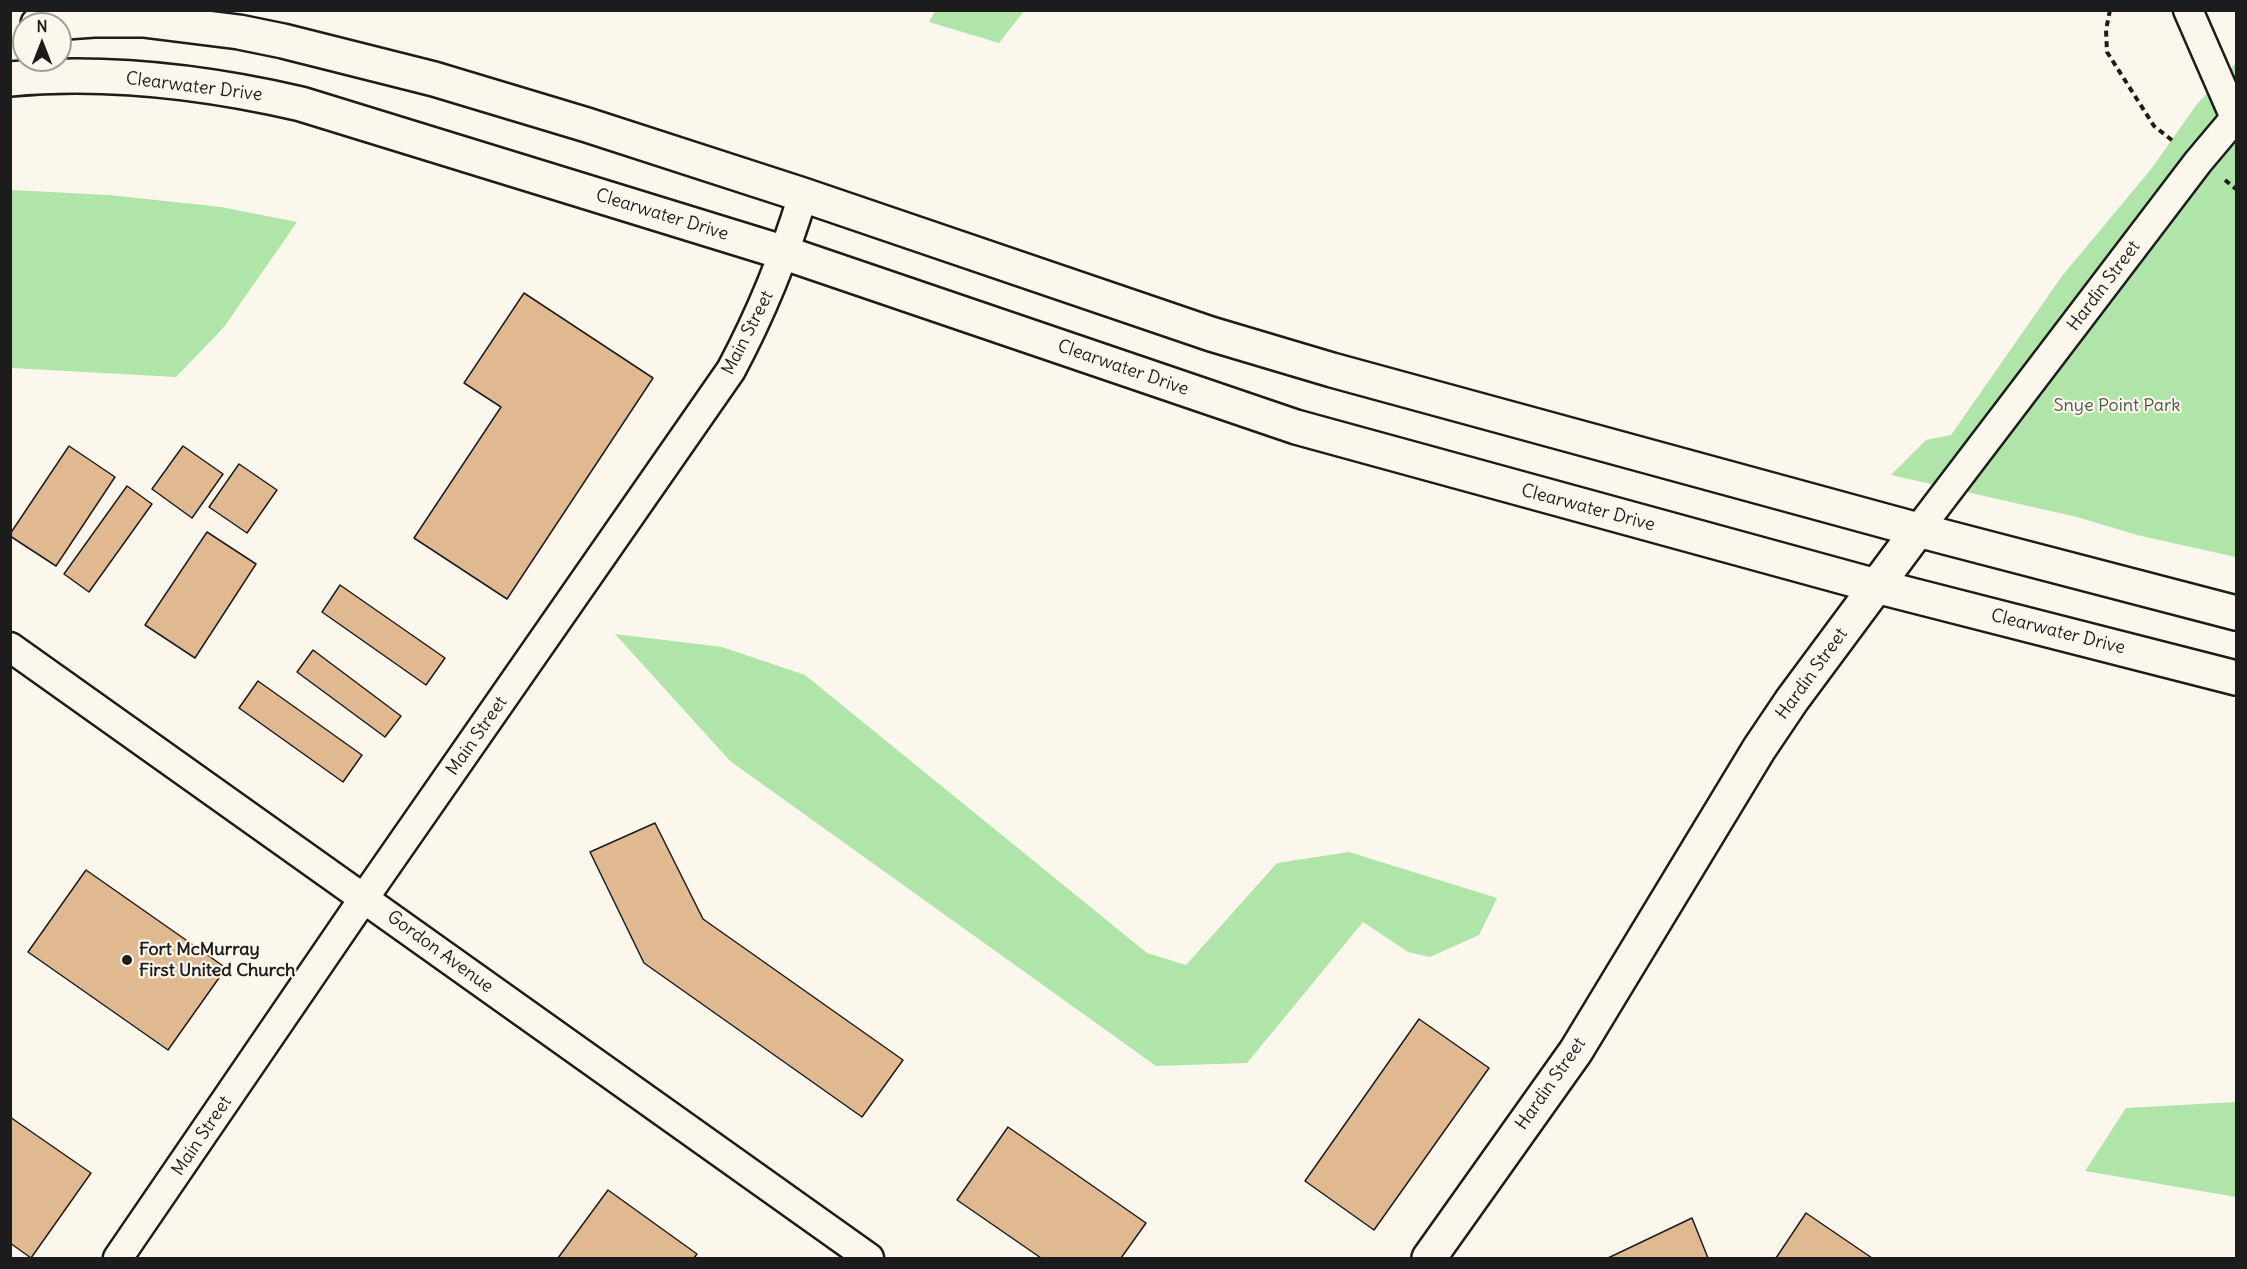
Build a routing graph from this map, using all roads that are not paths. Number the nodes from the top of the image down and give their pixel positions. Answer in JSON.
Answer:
{"nodes":[{"id":1,"x":2188,"y":10,"type":"edge"},
{"id":2,"x":72,"y":22,"type":"edge"},
{"id":3,"x":10,"y":79,"type":"edge"},
{"id":4,"x":2236,"y":119,"type":"edge"},
{"id":5,"x":803,"y":195,"type":"junction"},
{"id":6,"x":785,"y":253,"type":"junction"},
{"id":7,"x":1918,"y":530,"type":"junction"},
{"id":8,"x":1876,"y":586,"type":"junction"},
{"id":9,"x":2236,"y":613,"type":"edge"},
{"id":10,"x":10,"y":647,"type":"edge"},
{"id":11,"x":2236,"y":678,"type":"edge"},
{"id":12,"x":364,"y":898,"type":"junction"},
{"id":13,"x":118,"y":1258,"type":"edge"},
{"id":14,"x":869,"y":1258,"type":"edge"},
{"id":15,"x":1429,"y":1258,"type":"edge"}],
"edges":[{"from":1,"to":4,"type":"street"},
{"from":2,"to":5,"type":"main road"},
{"from":3,"to":6,"type":"main road","name":"Clearwater Drive"},
{"from":4,"to":7,"type":"street","name":"Hardin Street"},
{"from":5,"to":6,"type":"street","name":"Main Street"},
{"from":5,"to":7,"type":"main road"},
{"from":6,"to":8,"type":"main road","name":"Clearwater Drive"},
{"from":6,"to":12,"type":"street","name":"Main Street"},
{"from":7,"to":8,"type":"main road","name":"Hardin Street"},
{"from":7,"to":9,"type":"main road"},
{"from":8,"to":11,"type":"main road","name":"Clearwater Drive"},
{"from":8,"to":15,"type":"main road","name":"Hardin Street"},
{"from":10,"to":12,"type":"street","name":"Gordon Avenue"},
{"from":12,"to":13,"type":"street","name":"Main Street"},
{"from":12,"to":14,"type":"street","name":"Gordon Avenue"}]}
